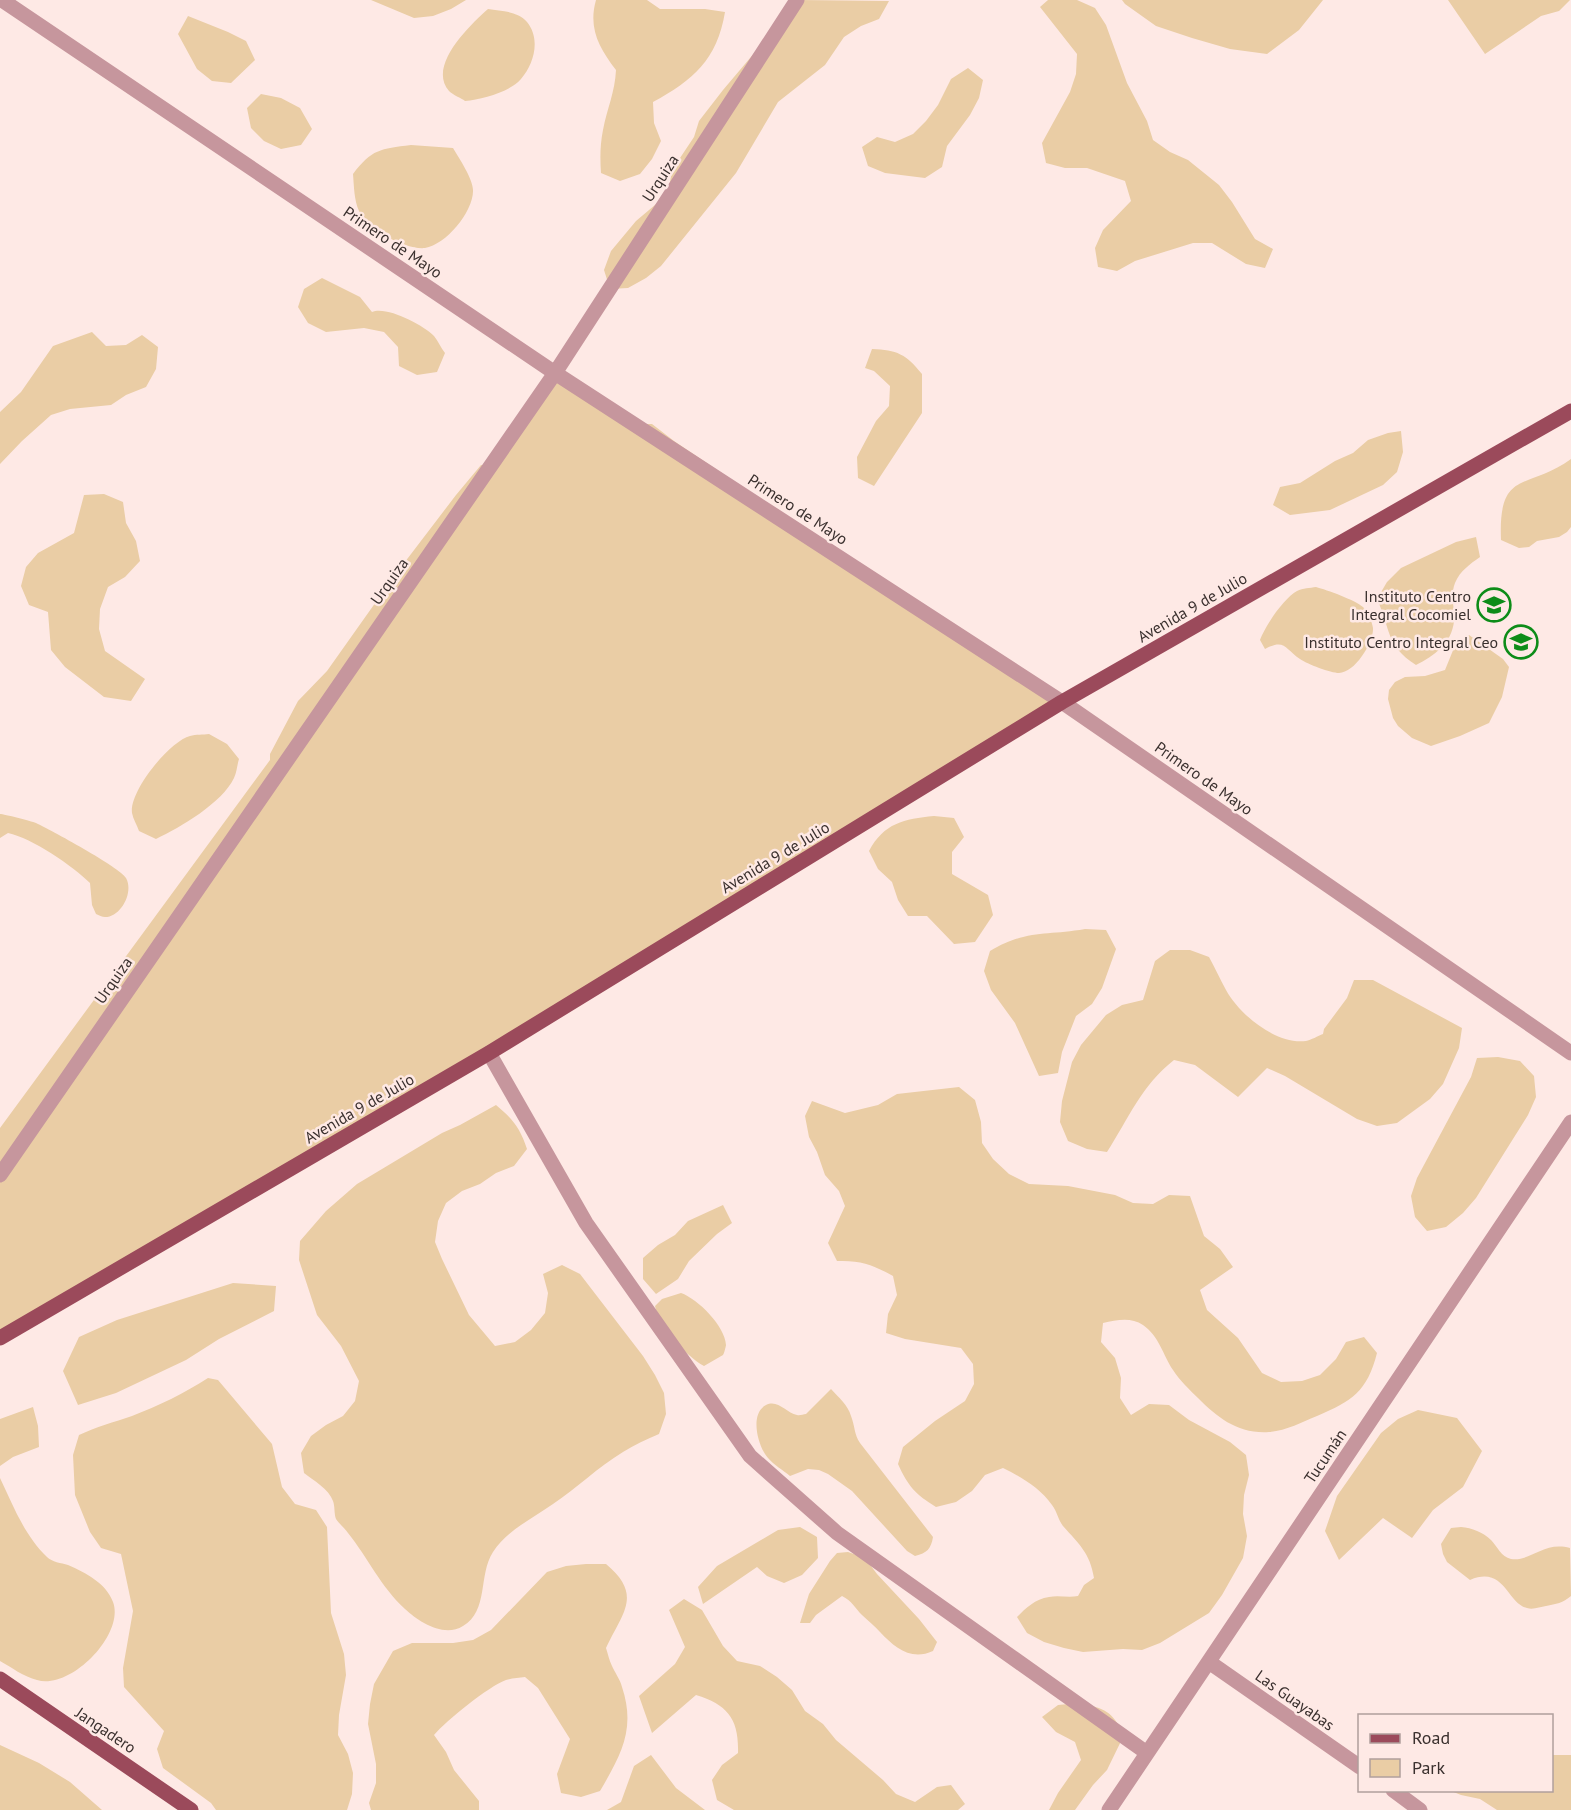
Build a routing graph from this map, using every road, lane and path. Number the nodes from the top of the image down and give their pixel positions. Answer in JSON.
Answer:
{"nodes":[{"id":1,"x":2,"y":0,"type":"edge"},
{"id":2,"x":797,"y":0,"type":"edge"},
{"id":3,"x":555,"y":373,"type":"junction"},
{"id":4,"x":1571,"y":411,"type":"edge"},
{"id":5,"x":1062,"y":702,"type":"junction"},
{"id":6,"x":489,"y":1053,"type":"junction"},
{"id":7,"x":1571,"y":1053,"type":"edge"},
{"id":8,"x":1571,"y":1122,"type":"edge"},
{"id":9,"x":0,"y":1174,"type":"edge"},
{"id":10,"x":0,"y":1338,"type":"edge"},
{"id":11,"x":1209,"y":1662,"type":"junction"},
{"id":12,"x":0,"y":1679,"type":"edge"},
{"id":13,"x":1147,"y":1753,"type":"junction"},
{"id":14,"x":1358,"y":1766,"type":"edge"},
{"id":15,"x":1394,"y":1792,"type":"edge"},
{"id":16,"x":191,"y":1810,"type":"edge"},
{"id":17,"x":1109,"y":1810,"type":"edge"},
{"id":18,"x":1420,"y":1810,"type":"edge"}],
"edges":[{"from":1,"to":3,"type":"street","name":"Primero de Mayo"},
{"from":2,"to":3,"type":"street","name":"Urquiza"},
{"from":3,"to":5,"type":"street","name":"Primero de Mayo"},
{"from":3,"to":9,"type":"street","name":"Urquiza"},
{"from":4,"to":5,"type":"main road","name":"Avenida 9 de Julio"},
{"from":5,"to":6,"type":"main road","name":"Avenida 9 de Julio"},
{"from":5,"to":7,"type":"street","name":"Primero de Mayo"},
{"from":6,"to":10,"type":"main road","name":"Avenida 9 de Julio"},
{"from":6,"to":13,"type":"street"},
{"from":8,"to":11,"type":"street","name":"Tucumán"},
{"from":11,"to":13,"type":"street","name":"Tucumán"},
{"from":11,"to":14,"type":"street","name":"Las Guayabas"},
{"from":12,"to":16,"type":"main road","name":"Jangadero"},
{"from":13,"to":17,"type":"street","name":"Tucumán"},
{"from":15,"to":18,"type":"street"}]}
